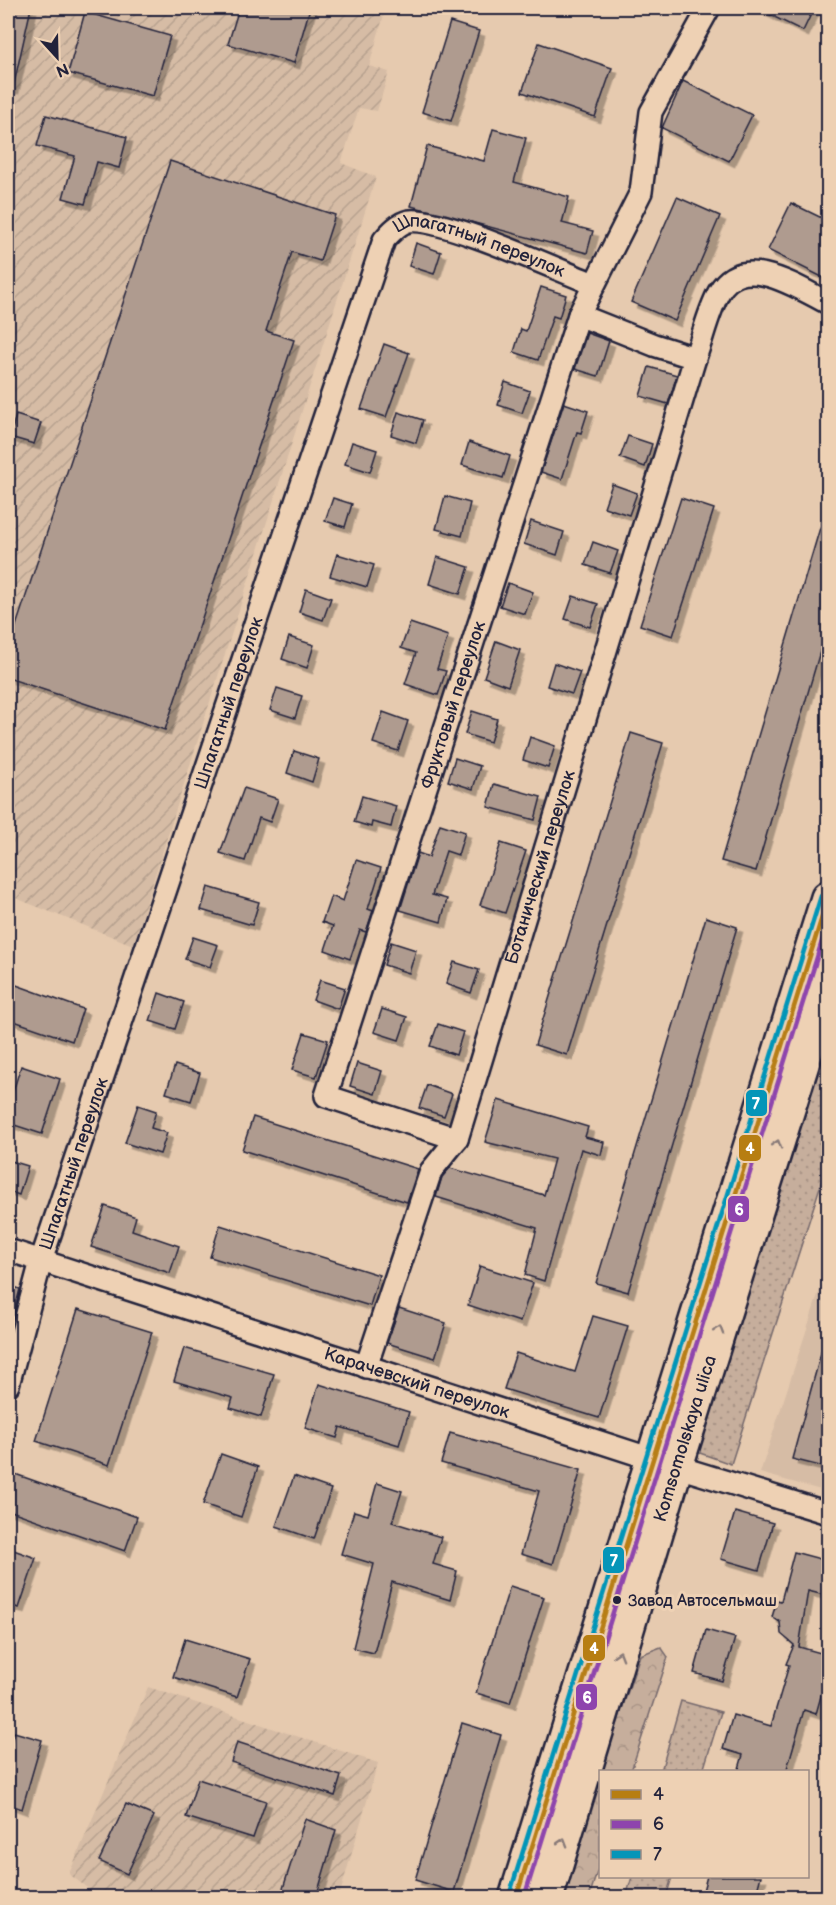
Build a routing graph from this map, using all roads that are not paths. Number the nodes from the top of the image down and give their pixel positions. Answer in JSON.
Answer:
{"nodes":[{"id":1,"x":709,"y":8,"type":"edge"},
{"id":2,"x":594,"y":284,"type":"junction"},
{"id":3,"x":828,"y":303,"type":"edge"},
{"id":4,"x":579,"y":315,"type":"junction"},
{"id":5,"x":695,"y":358,"type":"junction"},
{"id":6,"x":828,"y":898,"type":"edge"},
{"id":7,"x":828,"y":981,"type":"edge"},
{"id":8,"x":457,"y":1139,"type":"junction"},
{"id":9,"x":8,"y":1250,"type":"edge"},
{"id":10,"x":42,"y":1261,"type":"junction"},
{"id":11,"x":366,"y":1366,"type":"junction"},
{"id":12,"x":8,"y":1385,"type":"edge"},
{"id":13,"x":664,"y":1462,"type":"junction"},
{"id":14,"x":828,"y":1513,"type":"edge"},
{"id":15,"x":516,"y":1898,"type":"edge"},
{"id":16,"x":546,"y":1898,"type":"edge"}],
"edges":[{"from":1,"to":2,"type":"street","name":"Фруктовый переулок"},
{"from":2,"to":4,"type":"street","name":"Фруктовый переулок"},
{"from":2,"to":10,"type":"street","name":"Шпагатный переулок"},
{"from":3,"to":5,"type":"street","name":"Ботанический переулок"},
{"from":4,"to":5,"type":"street"},
{"from":4,"to":8,"type":"street","name":"Фруктовый переулок"},
{"from":5,"to":8,"type":"street","name":"Ботанический переулок"},
{"from":6,"to":13,"type":"main road","name":"Komsomolskaya ulica"},
{"from":13,"to":7,"type":"main road","name":"Komsomolskaya ulica","one_way":true},
{"from":8,"to":11,"type":"street","name":"Ботанический переулок"},
{"from":9,"to":10,"type":"street","name":"Карачевский переулок"},
{"from":10,"to":11,"type":"street","name":"Карачевский переулок"},
{"from":10,"to":12,"type":"street","name":"Шпагатный переулок"},
{"from":11,"to":13,"type":"street","name":"Карачевский переулок"},
{"from":13,"to":14,"type":"street","name":"Карачевский переулок"},
{"from":13,"to":15,"type":"main road","name":"Komsomolskaya ulica"},
{"from":16,"to":13,"type":"main road","name":"Komsomolskaya ulica","one_way":true}]}
